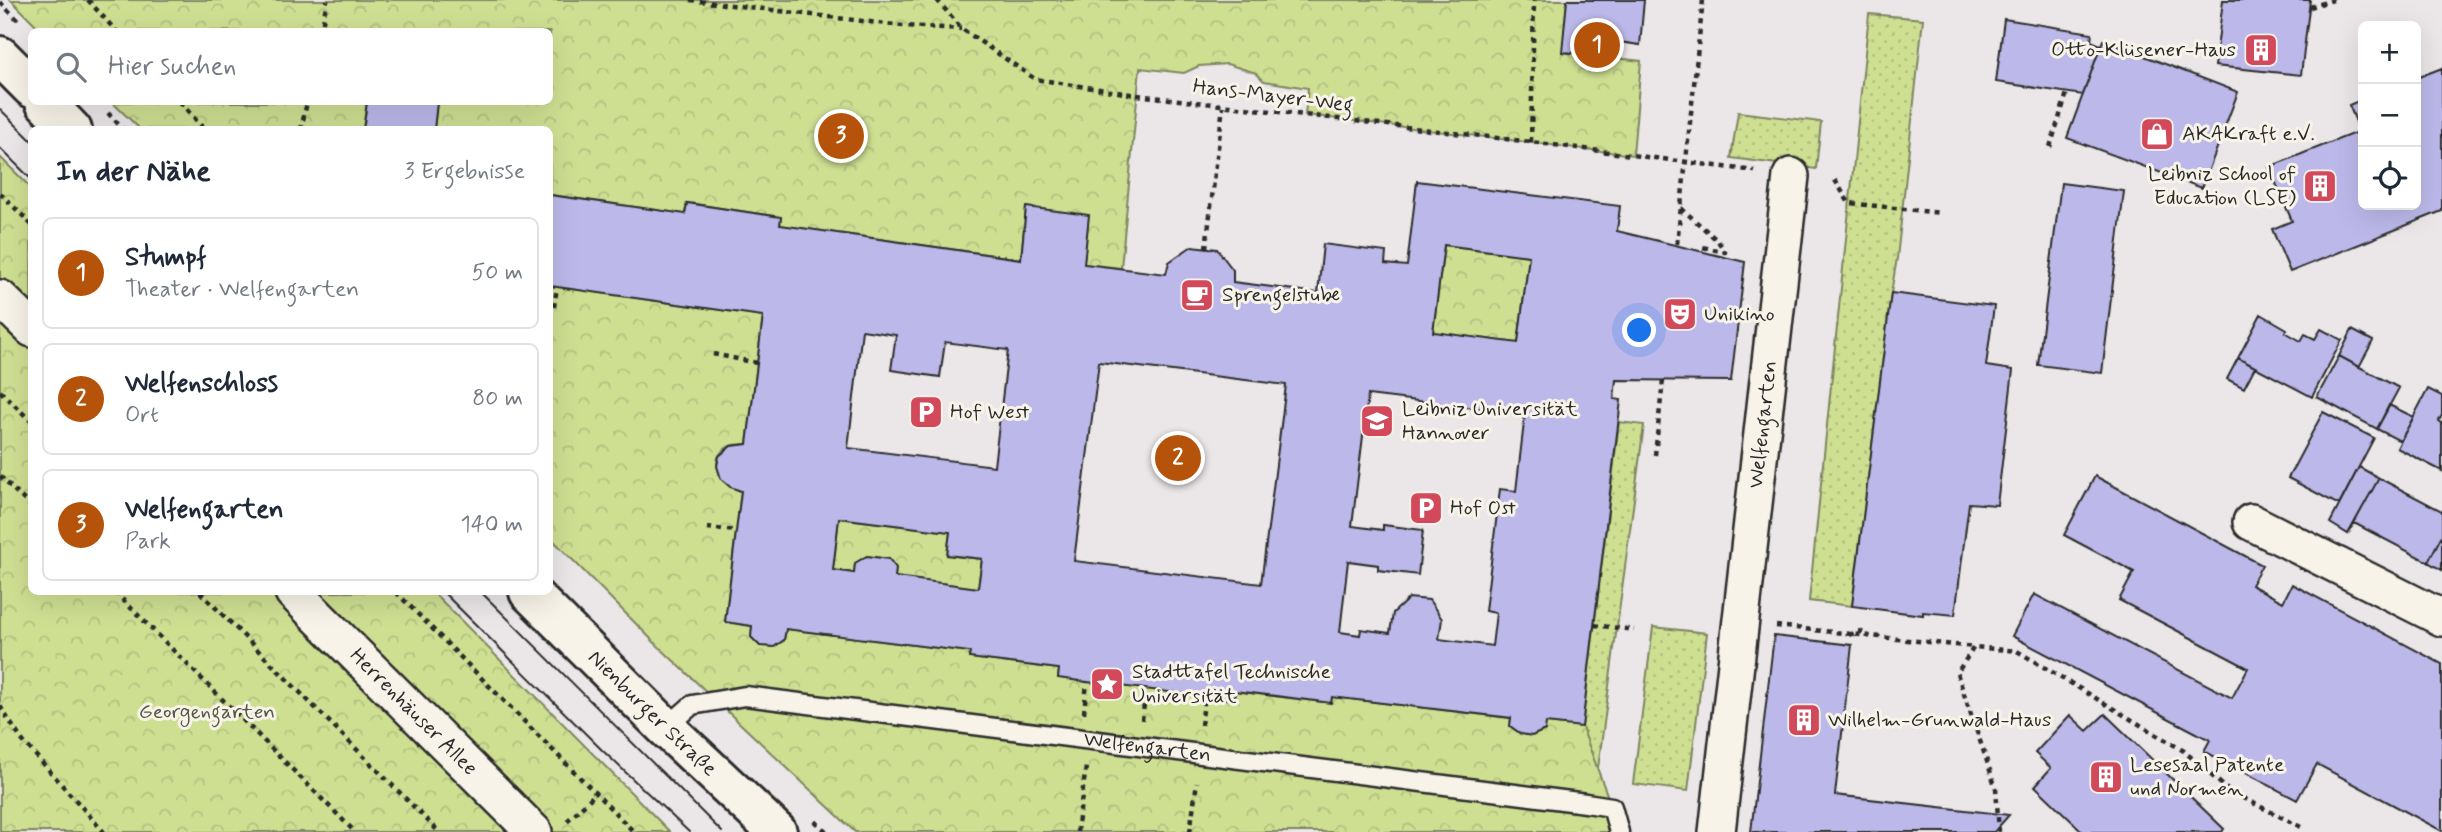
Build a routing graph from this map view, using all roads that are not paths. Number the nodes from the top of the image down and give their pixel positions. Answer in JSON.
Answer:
{"nodes":[{"id":1,"x":0,"y":56,"type":"edge"},
{"id":2,"x":28,"y":84,"type":"edge"},
{"id":3,"x":48,"y":105,"type":"edge"},
{"id":4,"x":68,"y":126,"type":"edge"},
{"id":5,"x":1791,"y":176,"type":"road end"},
{"id":6,"x":0,"y":298,"type":"edge"},
{"id":7,"x":28,"y":325,"type":"edge"},
{"id":8,"x":2251,"y":522,"type":"dead end"},
{"id":9,"x":296,"y":595,"type":"edge"},
{"id":10,"x":532,"y":595,"type":"edge"},
{"id":11,"x":2442,"y":618,"type":"edge"},
{"id":12,"x":666,"y":728,"type":"junction"},
{"id":13,"x":534,"y":832,"type":"edge"},
{"id":14,"x":777,"y":832,"type":"edge"},
{"id":15,"x":1619,"y":832,"type":"edge"},
{"id":16,"x":1717,"y":832,"type":"edge"}],
"edges":[{"from":1,"to":2,"type":"street"},
{"from":3,"to":4,"type":"street"},
{"from":5,"to":16,"type":"street","name":"Welfengarten"},
{"from":6,"to":7,"type":"street"},
{"from":8,"to":11,"type":"street"},
{"from":9,"to":13,"type":"street","name":"Herrenhäuser Allee"},
{"from":10,"to":12,"type":"street","name":"Nienburger Straße"},
{"from":12,"to":14,"type":"street","name":"Nienburger Straße"},
{"from":12,"to":15,"type":"lane","name":"Welfengarten"}]}
